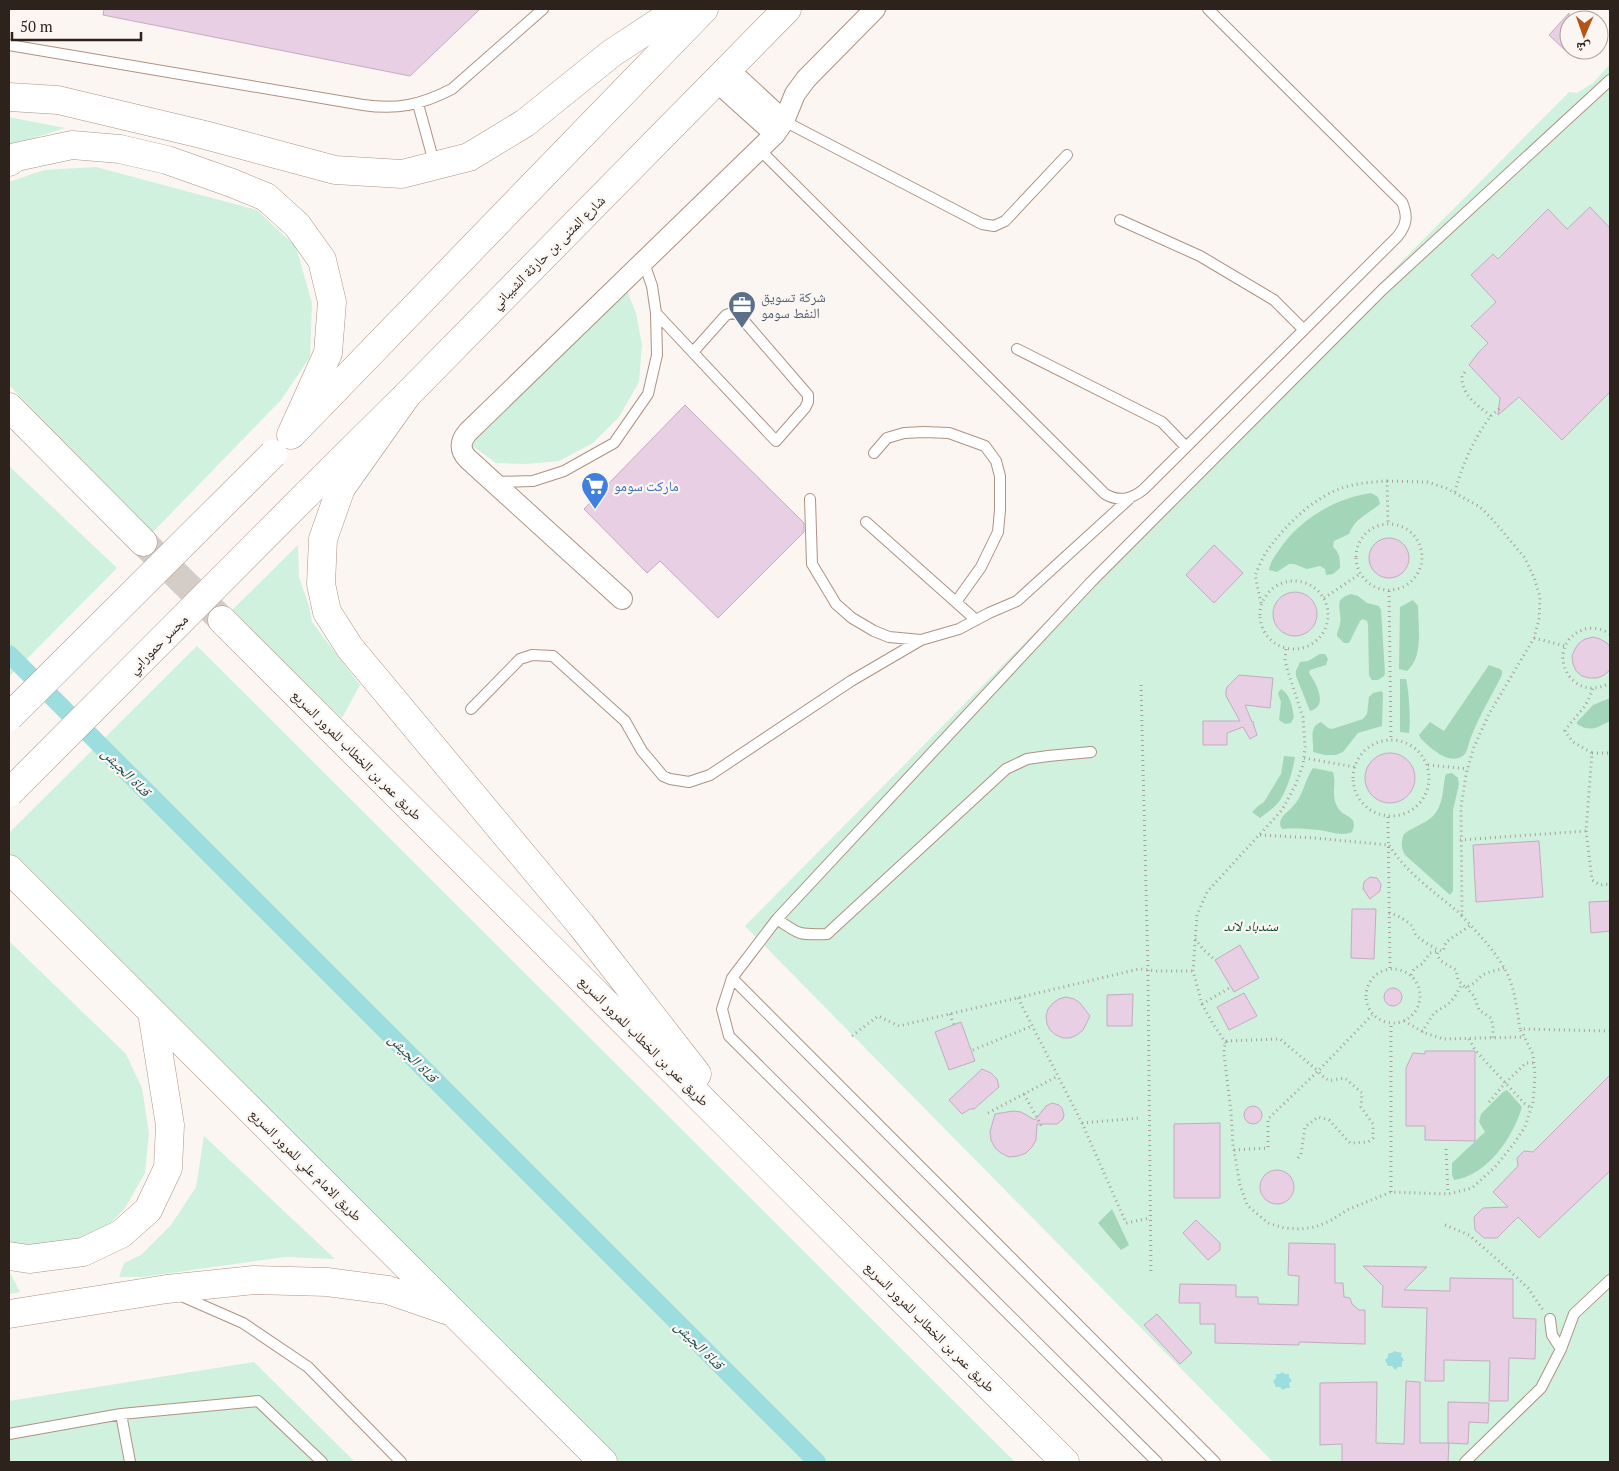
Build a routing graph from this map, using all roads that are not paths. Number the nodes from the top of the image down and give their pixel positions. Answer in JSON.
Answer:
{"nodes":[{"id":1,"x":543,"y":9,"type":"edge"},
{"id":2,"x":679,"y":9,"type":"edge"},
{"id":3,"x":704,"y":9,"type":"edge"},
{"id":4,"x":787,"y":9,"type":"edge"},
{"id":5,"x":875,"y":9,"type":"edge"},
{"id":6,"x":1208,"y":9,"type":"edge"},
{"id":7,"x":9,"y":45,"type":"edge"},
{"id":8,"x":722,"y":75,"type":"junction"},
{"id":9,"x":1610,"y":80,"type":"edge"},
{"id":10,"x":9,"y":97,"type":"edge"},
{"id":11,"x":418,"y":104,"type":"junction"},
{"id":12,"x":780,"y":128,"type":"junction"},
{"id":13,"x":760,"y":150,"type":"junction"},
{"id":14,"x":1067,"y":155,"type":"dead end"},
{"id":15,"x":9,"y":162,"type":"edge"},
{"id":16,"x":435,"y":166,"type":"junction"},
{"id":17,"x":1120,"y":220,"type":"dead end"},
{"id":18,"x":644,"y":263,"type":"junction"},
{"id":19,"x":656,"y":313,"type":"junction"},
{"id":20,"x":1304,"y":330,"type":"junction"},
{"id":21,"x":1017,"y":349,"type":"dead end"},
{"id":22,"x":693,"y":352,"type":"junction"},
{"id":23,"x":407,"y":395,"type":"junction"},
{"id":24,"x":9,"y":407,"type":"edge"},
{"id":25,"x":282,"y":445,"type":"junction"},
{"id":26,"x":1186,"y":447,"type":"junction"},
{"id":27,"x":874,"y":453,"type":"dead end"},
{"id":28,"x":494,"y":482,"type":"junction"},
{"id":29,"x":307,"y":494,"type":"joint"},
{"id":30,"x":1129,"y":499,"type":"junction"},
{"id":31,"x":810,"y":500,"type":"dead end"},
{"id":32,"x":866,"y":522,"type":"dead end"},
{"id":33,"x":143,"y":542,"type":"tunnel mouth"},
{"id":34,"x":622,"y":599,"type":"dead end"},
{"id":35,"x":956,"y":602,"type":"junction"},
{"id":36,"x":222,"y":620,"type":"tunnel mouth"},
{"id":37,"x":976,"y":620,"type":"junction"},
{"id":38,"x":921,"y":640,"type":"junction"},
{"id":39,"x":472,"y":709,"type":"dead end"},
{"id":40,"x":9,"y":717,"type":"edge"},
{"id":41,"x":1091,"y":752,"type":"dead end"},
{"id":42,"x":9,"y":793,"type":"edge"},
{"id":43,"x":9,"y":869,"type":"edge"},
{"id":44,"x":777,"y":920,"type":"junction"},
{"id":45,"x":732,"y":978,"type":"junction"},
{"id":46,"x":152,"y":1012,"type":"junction"},
{"id":47,"x":768,"y":1166,"type":"junction"},
{"id":48,"x":12,"y":1257,"type":"edge"},
{"id":49,"x":1610,"y":1280,"type":"edge"},
{"id":50,"x":167,"y":1289,"type":"junction"},
{"id":51,"x":454,"y":1313,"type":"junction"},
{"id":52,"x":9,"y":1314,"type":"edge"},
{"id":53,"x":1550,"y":1319,"type":"road end"},
{"id":54,"x":1561,"y":1349,"type":"junction"},
{"id":55,"x":121,"y":1414,"type":"junction"},
{"id":56,"x":9,"y":1434,"type":"edge"},
{"id":57,"x":130,"y":1462,"type":"edge"},
{"id":58,"x":322,"y":1462,"type":"edge"},
{"id":59,"x":401,"y":1462,"type":"edge"},
{"id":60,"x":603,"y":1462,"type":"edge"},
{"id":61,"x":1065,"y":1462,"type":"edge"},
{"id":62,"x":1157,"y":1462,"type":"edge"},
{"id":63,"x":1215,"y":1462,"type":"edge"},
{"id":64,"x":1465,"y":1462,"type":"edge"}],
"edges":[{"from":1,"to":11,"type":"lane"},
{"from":2,"to":16,"type":"main road"},
{"from":3,"to":25,"type":"main road"},
{"from":4,"to":8,"type":"main road","name":"شارع المثنى بن حارثة الشيباني"},
{"from":5,"to":12,"type":"street"},
{"from":6,"to":20,"type":"lane"},
{"from":7,"to":11,"type":"lane"},
{"from":8,"to":12,"type":"street"},
{"from":8,"to":23,"type":"main road","name":"شارع المثنى بن حارثة الشيباني"},
{"from":9,"to":44,"type":"lane"},
{"from":10,"to":16,"type":"main road"},
{"from":11,"to":16,"type":"lane"},
{"from":12,"to":13,"type":"street"},
{"from":12,"to":14,"type":"lane"},
{"from":13,"to":18,"type":"street"},
{"from":13,"to":30,"type":"lane"},
{"from":15,"to":25,"type":"main road"},
{"from":17,"to":20,"type":"lane"},
{"from":18,"to":19,"type":"lane"},
{"from":18,"to":28,"type":"street"},
{"from":19,"to":22,"type":"lane"},
{"from":19,"to":28,"type":"lane"},
{"from":20,"to":26,"type":"lane"},
{"from":21,"to":26,"type":"lane"},
{"from":22,"to":22,"type":"lane"},
{"from":23,"to":29,"type":"main road","name":"شارع المثنى بن حارثة الشيباني"},
{"from":23,"to":47,"type":"main road"},
{"from":24,"to":33,"type":"main road"},
{"from":25,"to":40,"type":"main road","bridge":true},
{"from":26,"to":30,"type":"lane"},
{"from":27,"to":35,"type":"lane"},
{"from":28,"to":34,"type":"street"},
{"from":29,"to":42,"type":"main road","name":"مجسر حمورابي","bridge":true},
{"from":30,"to":37,"type":"lane"},
{"from":31,"to":38,"type":"lane"},
{"from":32,"to":35,"type":"lane"},
{"from":35,"to":37,"type":"lane"},
{"from":36,"to":47,"type":"main road","name":"طريق عمر بن الخطاب للمرور السريع"},
{"from":37,"to":38,"type":"lane"},
{"from":38,"to":39,"type":"lane"},
{"from":41,"to":44,"type":"lane"},
{"from":43,"to":46,"type":"main road","name":"طريق الامام علي للمرور السريع"},
{"from":44,"to":45,"type":"lane"},
{"from":45,"to":62,"type":"lane"},
{"from":45,"to":63,"type":"lane"},
{"from":46,"to":48,"type":"main road"},
{"from":46,"to":51,"type":"main road","name":"طريق الامام علي للمرور السريع"},
{"from":47,"to":61,"type":"main road","name":"طريق عمر بن الخطاب للمرور السريع"},
{"from":49,"to":54,"type":"lane"},
{"from":50,"to":51,"type":"main road"},
{"from":50,"to":52,"type":"main road"},
{"from":50,"to":59,"type":"lane"},
{"from":51,"to":60,"type":"main road","name":"طريق الامام علي للمرور السريع"},
{"from":53,"to":54,"type":"lane"},
{"from":54,"to":64,"type":"lane"},
{"from":55,"to":56,"type":"lane"},
{"from":55,"to":57,"type":"lane"},
{"from":55,"to":58,"type":"lane"}]}
